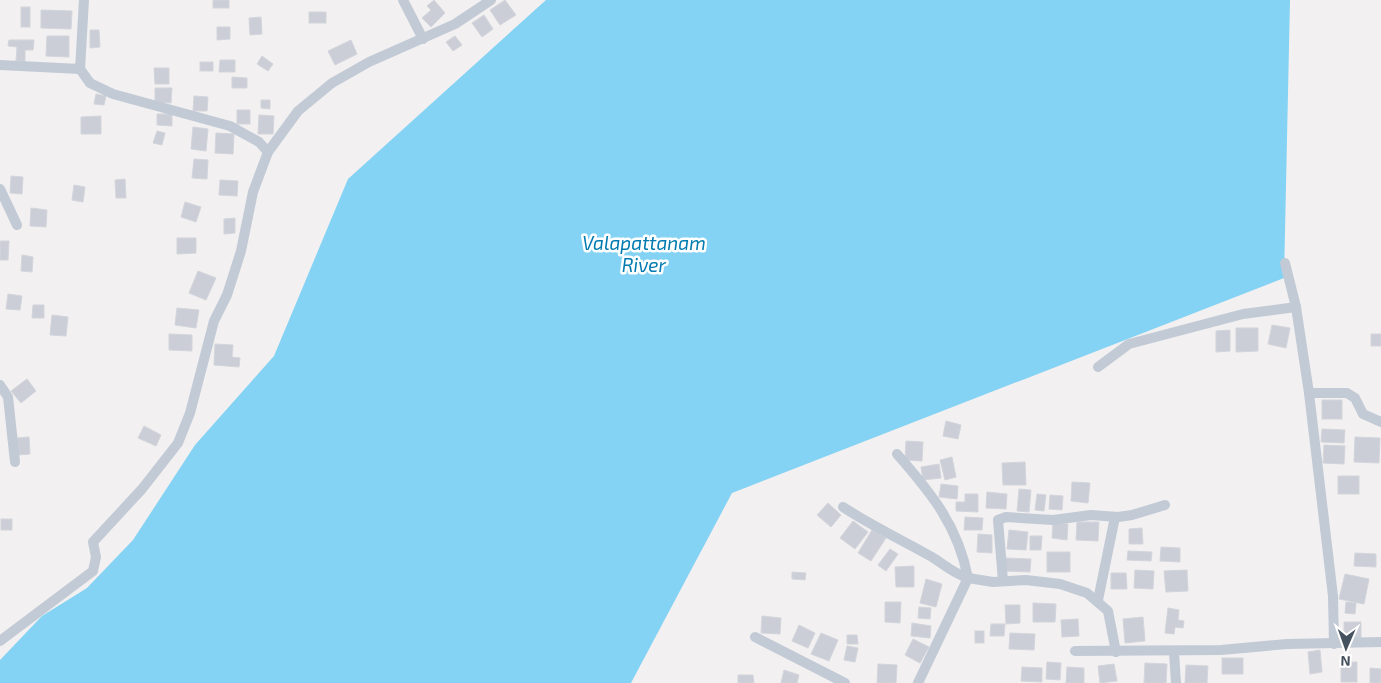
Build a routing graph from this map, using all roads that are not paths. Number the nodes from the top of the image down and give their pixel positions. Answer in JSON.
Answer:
{"nodes":[{"id":1,"x":84,"y":0,"type":"edge"},
{"id":2,"x":403,"y":0,"type":"edge"},
{"id":3,"x":489,"y":0,"type":"edge"},
{"id":4,"x":423,"y":39,"type":"junction"},
{"id":5,"x":0,"y":65,"type":"edge"},
{"id":6,"x":80,"y":69,"type":"junction"},
{"id":7,"x":268,"y":152,"type":"junction"},
{"id":8,"x":0,"y":190,"type":"edge"},
{"id":9,"x":17,"y":225,"type":"dead end"},
{"id":10,"x":1285,"y":263,"type":"dead end"},
{"id":11,"x":1296,"y":306,"type":"junction"},
{"id":12,"x":1098,"y":367,"type":"dead end"},
{"id":13,"x":0,"y":386,"type":"edge"},
{"id":14,"x":1309,"y":393,"type":"junction"},
{"id":15,"x":1381,"y":422,"type":"edge"},
{"id":16,"x":898,"y":454,"type":"dead end"},
{"id":17,"x":15,"y":462,"type":"dead end"},
{"id":18,"x":1165,"y":505,"type":"dead end"},
{"id":19,"x":843,"y":507,"type":"dead end"},
{"id":20,"x":1115,"y":517,"type":"junction"},
{"id":21,"x":968,"y":578,"type":"junction"},
{"id":22,"x":1003,"y":581,"type":"junction"},
{"id":23,"x":1098,"y":600,"type":"junction"},
{"id":24,"x":755,"y":638,"type":"dead end"},
{"id":25,"x":0,"y":641,"type":"edge"},
{"id":26,"x":1381,"y":642,"type":"edge"},
{"id":27,"x":1334,"y":644,"type":"junction"},
{"id":28,"x":1075,"y":651,"type":"dead end"},
{"id":29,"x":1116,"y":652,"type":"junction"},
{"id":30,"x":1174,"y":652,"type":"junction"},
{"id":31,"x":845,"y":683,"type":"edge"},
{"id":32,"x":918,"y":683,"type":"edge"},
{"id":33,"x":1176,"y":683,"type":"edge"}],
"edges":[{"from":1,"to":6,"type":"street"},
{"from":2,"to":4,"type":"street"},
{"from":3,"to":4,"type":"street"},
{"from":4,"to":7,"type":"street"},
{"from":5,"to":6,"type":"street"},
{"from":6,"to":7,"type":"street"},
{"from":7,"to":25,"type":"street"},
{"from":8,"to":9,"type":"street"},
{"from":10,"to":11,"type":"street"},
{"from":11,"to":12,"type":"street"},
{"from":11,"to":14,"type":"street"},
{"from":13,"to":17,"type":"street"},
{"from":14,"to":15,"type":"street"},
{"from":14,"to":27,"type":"street"},
{"from":16,"to":21,"type":"street"},
{"from":18,"to":20,"type":"street"},
{"from":19,"to":21,"type":"street"},
{"from":20,"to":22,"type":"street"},
{"from":20,"to":23,"type":"street"},
{"from":21,"to":22,"type":"street"},
{"from":21,"to":32,"type":"street"},
{"from":22,"to":23,"type":"street"},
{"from":23,"to":29,"type":"street"},
{"from":24,"to":31,"type":"street"},
{"from":26,"to":27,"type":"street"},
{"from":27,"to":30,"type":"street"},
{"from":28,"to":29,"type":"street"},
{"from":29,"to":30,"type":"street"},
{"from":30,"to":33,"type":"street"}]}
